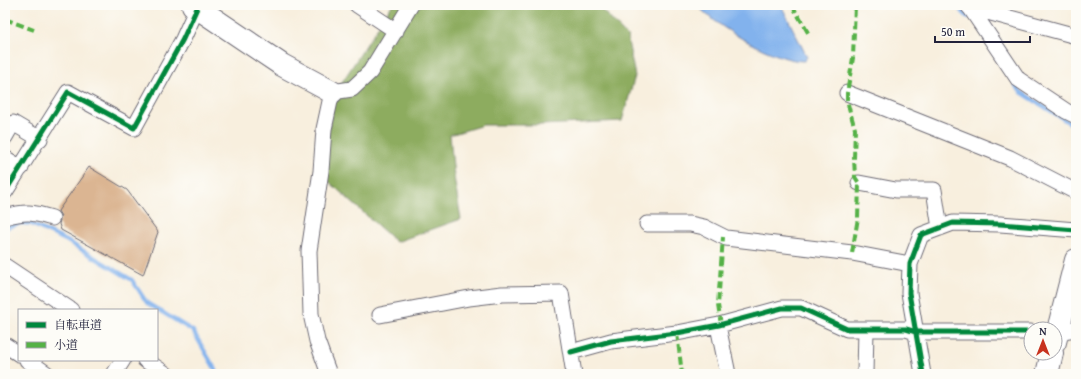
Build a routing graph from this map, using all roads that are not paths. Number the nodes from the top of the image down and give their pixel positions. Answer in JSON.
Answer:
{"nodes":[{"id":1,"x":357,"y":5,"type":"edge"},
{"id":2,"x":411,"y":5,"type":"edge"},
{"id":3,"x":195,"y":7,"type":"edge"},
{"id":4,"x":968,"y":7,"type":"edge"},
{"id":5,"x":396,"y":31,"type":"junction"},
{"id":6,"x":1076,"y":36,"type":"edge"},
{"id":7,"x":332,"y":92,"type":"junction"},
{"id":8,"x":846,"y":93,"type":"dead end"},
{"id":9,"x":1076,"y":116,"type":"edge"},
{"id":10,"x":5,"y":137,"type":"edge"},
{"id":11,"x":40,"y":139,"type":"junction"},
{"id":12,"x":5,"y":158,"type":"edge"},
{"id":13,"x":21,"y":168,"type":"junction"},
{"id":14,"x":859,"y":183,"type":"dead end"},
{"id":15,"x":5,"y":192,"type":"edge"},
{"id":16,"x":1076,"y":192,"type":"edge"},
{"id":17,"x":5,"y":217,"type":"edge"},
{"id":18,"x":52,"y":218,"type":"dead end"},
{"id":19,"x":647,"y":224,"type":"dead end"},
{"id":20,"x":940,"y":228,"type":"junction"},
{"id":21,"x":1076,"y":230,"type":"edge"},
{"id":22,"x":1076,"y":260,"type":"edge"},
{"id":23,"x":910,"y":264,"type":"junction"},
{"id":24,"x":5,"y":266,"type":"edge"},
{"id":25,"x":70,"y":309,"type":"edge"},
{"id":26,"x":380,"y":315,"type":"dead end"},
{"id":27,"x":1063,"y":324,"type":"edge"},
{"id":28,"x":718,"y":326,"type":"junction"},
{"id":29,"x":866,"y":329,"type":"junction"},
{"id":30,"x":916,"y":332,"type":"junction"},
{"id":31,"x":1023,"y":332,"type":"edge"},
{"id":32,"x":5,"y":345,"type":"edge"},
{"id":33,"x":571,"y":352,"type":"junction"},
{"id":34,"x":18,"y":353,"type":"edge"},
{"id":35,"x":28,"y":361,"type":"edge"},
{"id":36,"x":122,"y":361,"type":"edge"},
{"id":37,"x":146,"y":361,"type":"edge"},
{"id":38,"x":1050,"y":361,"type":"edge"},
{"id":39,"x":47,"y":374,"type":"edge"},
{"id":40,"x":114,"y":374,"type":"edge"},
{"id":41,"x":166,"y":374,"type":"edge"},
{"id":42,"x":329,"y":374,"type":"edge"},
{"id":43,"x":574,"y":374,"type":"edge"},
{"id":44,"x":728,"y":374,"type":"edge"},
{"id":45,"x":866,"y":374,"type":"edge"},
{"id":46,"x":924,"y":374,"type":"edge"},
{"id":47,"x":1047,"y":374,"type":"edge"}],
"edges":[{"from":1,"to":5,"type":"street"},
{"from":2,"to":5,"type":"street"},
{"from":3,"to":7,"type":"street"},
{"from":3,"to":11,"type":"street"},
{"from":4,"to":6,"type":"street"},
{"from":4,"to":9,"type":"street"},
{"from":5,"to":7,"type":"street"},
{"from":7,"to":42,"type":"street"},
{"from":8,"to":16,"type":"street"},
{"from":10,"to":11,"type":"street"},
{"from":11,"to":13,"type":"street"},
{"from":12,"to":13,"type":"street"},
{"from":13,"to":15,"type":"street"},
{"from":14,"to":20,"type":"street"},
{"from":17,"to":18,"type":"street"},
{"from":19,"to":23,"type":"street"},
{"from":20,"to":21,"type":"street"},
{"from":20,"to":23,"type":"street"},
{"from":22,"to":27,"type":"street"},
{"from":23,"to":30,"type":"street"},
{"from":24,"to":25,"type":"street"},
{"from":26,"to":33,"type":"street"},
{"from":28,"to":29,"type":"street"},
{"from":28,"to":33,"type":"street"},
{"from":28,"to":44,"type":"street"},
{"from":29,"to":30,"type":"street"},
{"from":29,"to":45,"type":"street"},
{"from":30,"to":31,"type":"street"},
{"from":30,"to":46,"type":"street"},
{"from":32,"to":34,"type":"street"},
{"from":33,"to":43,"type":"street"},
{"from":35,"to":39,"type":"street"},
{"from":36,"to":40,"type":"street"},
{"from":37,"to":41,"type":"street"},
{"from":38,"to":47,"type":"street"}]}
